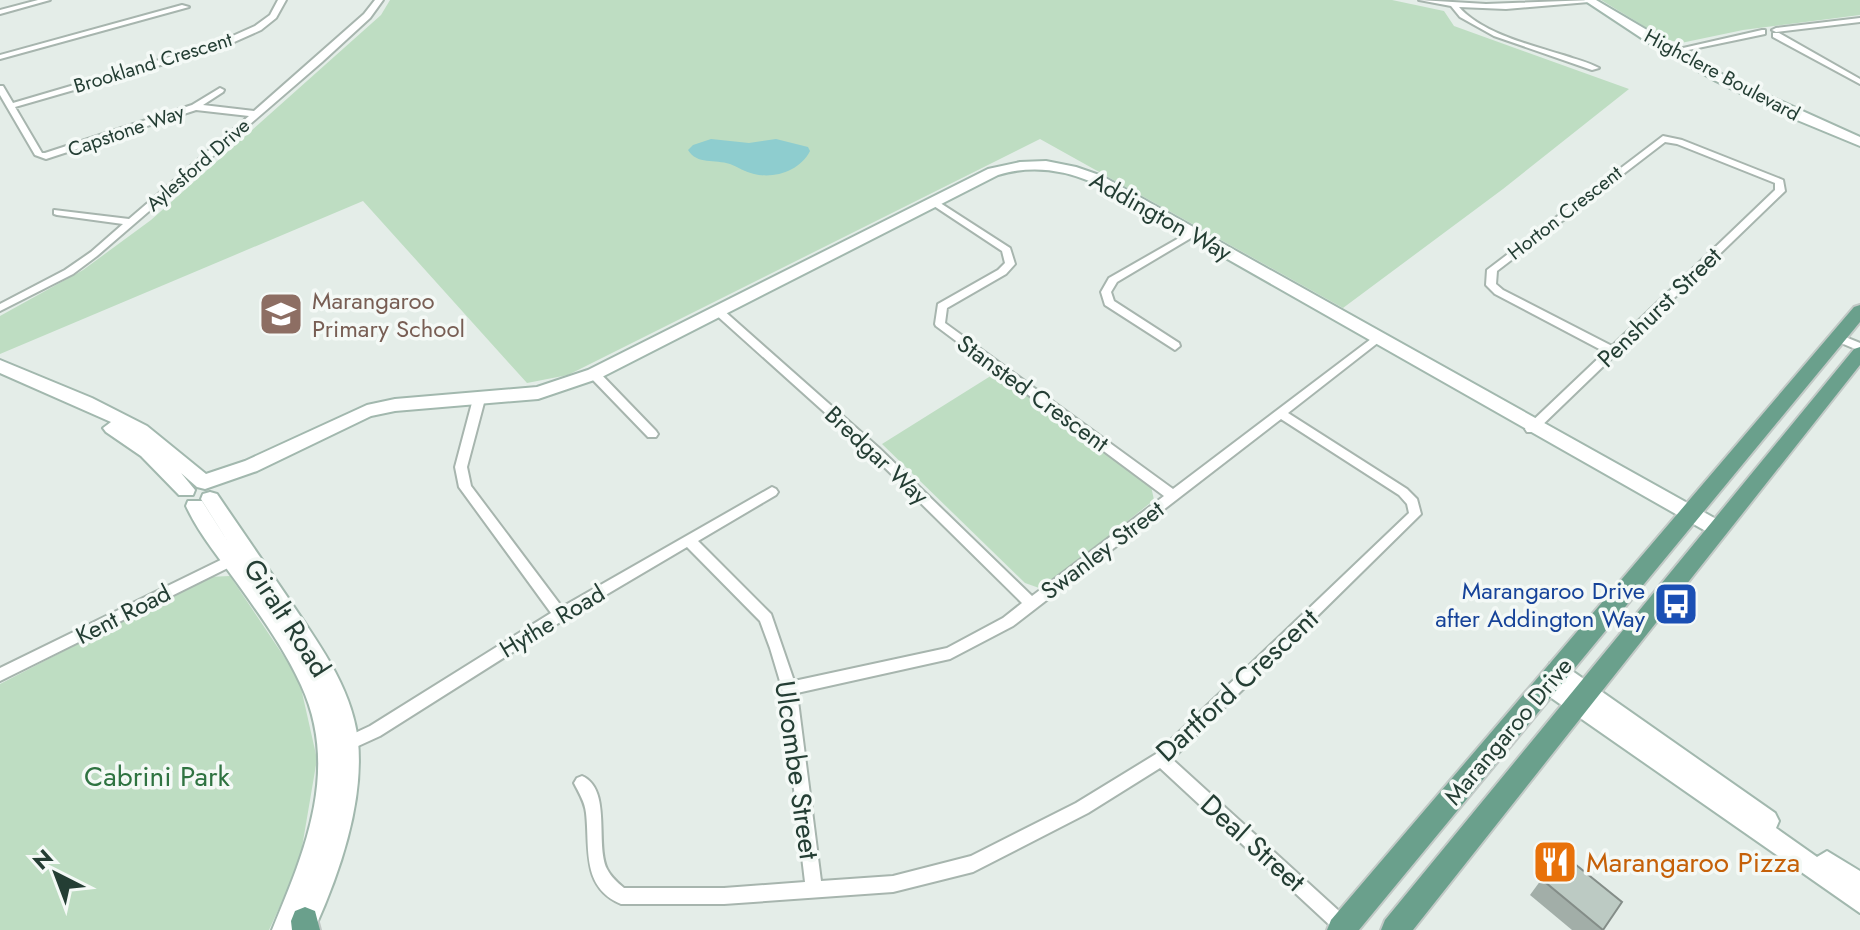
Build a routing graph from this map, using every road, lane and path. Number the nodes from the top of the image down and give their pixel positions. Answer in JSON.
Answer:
{"nodes":[{"id":1,"x":46,"y":0,"type":"edge"},
{"id":2,"x":282,"y":0,"type":"edge"},
{"id":3,"x":379,"y":0,"type":"edge"},
{"id":4,"x":1423,"y":0,"type":"edge"},
{"id":5,"x":1589,"y":0,"type":"edge"},
{"id":6,"x":1454,"y":6,"type":"junction"},
{"id":7,"x":185,"y":7,"type":"dead end"},
{"id":8,"x":0,"y":12,"type":"edge"},
{"id":9,"x":1857,"y":23,"type":"edge"},
{"id":10,"x":1776,"y":32,"type":"junction"},
{"id":11,"x":1674,"y":51,"type":"junction"},
{"id":12,"x":0,"y":57,"type":"edge"},
{"id":13,"x":1595,"y":68,"type":"dead end"},
{"id":14,"x":1860,"y":82,"type":"edge"},
{"id":15,"x":0,"y":89,"type":"edge"},
{"id":16,"x":220,"y":90,"type":"dead end"},
{"id":17,"x":11,"y":106,"type":"junction"},
{"id":18,"x":195,"y":107,"type":"junction"},
{"id":19,"x":255,"y":114,"type":"junction"},
{"id":20,"x":1860,"y":142,"type":"edge"},
{"id":21,"x":1780,"y":182,"type":"joint"},
{"id":22,"x":936,"y":204,"type":"junction"},
{"id":23,"x":57,"y":212,"type":"dead end"},
{"id":24,"x":132,"y":222,"type":"junction"},
{"id":25,"x":1190,"y":235,"type":"junction"},
{"id":26,"x":0,"y":308,"type":"edge"},
{"id":27,"x":1860,"y":311,"type":"edge"},
{"id":28,"x":720,"y":313,"type":"junction"},
{"id":29,"x":1838,"y":338,"type":"junction"},
{"id":30,"x":1377,"y":340,"type":"junction"},
{"id":31,"x":1175,"y":346,"type":"dead end"},
{"id":32,"x":1860,"y":350,"type":"edge"},
{"id":33,"x":1613,"y":351,"type":"junction"},
{"id":34,"x":0,"y":366,"type":"edge"},
{"id":35,"x":596,"y":376,"type":"junction"},
{"id":36,"x":0,"y":379,"type":"edge"},
{"id":37,"x":479,"y":399,"type":"junction"},
{"id":38,"x":1281,"y":414,"type":"junction"},
{"id":39,"x":1533,"y":427,"type":"junction"},
{"id":40,"x":652,"y":434,"type":"dead end"},
{"id":41,"x":772,"y":492,"type":"dead end"},
{"id":42,"x":202,"y":493,"type":"junction"},
{"id":43,"x":1173,"y":496,"type":"junction"},
{"id":44,"x":1686,"y":515,"type":"junction"},
{"id":45,"x":1716,"y":532,"type":"junction"},
{"id":46,"x":688,"y":540,"type":"junction"},
{"id":47,"x":238,"y":556,"type":"junction"},
{"id":48,"x":1032,"y":604,"type":"junction"},
{"id":49,"x":560,"y":615,"type":"junction"},
{"id":50,"x":0,"y":675,"type":"edge"},
{"id":51,"x":1553,"y":677,"type":"junction"},
{"id":52,"x":789,"y":688,"type":"junction"},
{"id":53,"x":1582,"y":697,"type":"junction"},
{"id":54,"x":339,"y":747,"type":"junction"},
{"id":55,"x":1161,"y":759,"type":"junction"},
{"id":56,"x":582,"y":783,"type":"dead end"},
{"id":57,"x":1860,"y":886,"type":"edge"},
{"id":58,"x":814,"y":890,"type":"junction"},
{"id":59,"x":1860,"y":901,"type":"edge"},
{"id":60,"x":299,"y":928,"type":"edge"},
{"id":61,"x":1342,"y":928,"type":"edge"},
{"id":62,"x":1395,"y":930,"type":"edge"}],
"edges":[{"from":1,"to":8,"type":"street"},
{"from":2,"to":17,"type":"street","name":"Brookland Crescent"},
{"from":3,"to":19,"type":"street","name":"Aylesford Drive"},
{"from":4,"to":6,"type":"street"},
{"from":5,"to":6,"type":"street"},
{"from":5,"to":11,"type":"street","name":"Highclere Boulevard"},
{"from":6,"to":13,"type":"street"},
{"from":7,"to":12,"type":"street"},
{"from":9,"to":10,"type":"street"},
{"from":10,"to":11,"type":"street"},
{"from":10,"to":14,"type":"street"},
{"from":11,"to":20,"type":"street","name":"Highclere Boulevard"},
{"from":15,"to":17,"type":"street","name":"Capstone Way"},
{"from":16,"to":18,"type":"street","name":"Capstone Way"},
{"from":17,"to":18,"type":"street","name":"Capstone Way"},
{"from":18,"to":19,"type":"street","name":"Capstone Way"},
{"from":19,"to":24,"type":"street","name":"Aylesford Drive"},
{"from":21,"to":33,"type":"street","name":"Penshurst Street"},
{"from":21,"to":33,"type":"street","name":"Horton Crescent"},
{"from":22,"to":25,"type":"street","name":"Addington Way"},
{"from":22,"to":28,"type":"street","name":"Addington Way"},
{"from":22,"to":43,"type":"street","name":"Stansted Crescent"},
{"from":23,"to":24,"type":"street"},
{"from":24,"to":26,"type":"street","name":"Aylesford Drive"},
{"from":25,"to":30,"type":"street","name":"Addington Way"},
{"from":25,"to":31,"type":"street"},
{"from":27,"to":29,"type":"main road","name":"Marangaroo Drive"},
{"from":28,"to":35,"type":"street","name":"Addington Way"},
{"from":28,"to":48,"type":"street","name":"Bredgar Way"},
{"from":29,"to":32,"type":"street"},
{"from":29,"to":44,"type":"main road","name":"Marangaroo Drive"},
{"from":30,"to":38,"type":"street","name":"Swanley Street"},
{"from":30,"to":39,"type":"street","name":"Addington Way"},
{"from":32,"to":45,"type":"main road","name":"Marangaroo Drive"},
{"from":33,"to":39,"type":"street","name":"Penshurst Street"},
{"from":34,"to":42,"type":"street","name":"Giralt Road"},
{"from":35,"to":37,"type":"street","name":"Addington Way"},
{"from":35,"to":40,"type":"street"},
{"from":36,"to":42,"type":"street","name":"Giralt Road"},
{"from":37,"to":42,"type":"street","name":"Addington Way"},
{"from":37,"to":49,"type":"street"},
{"from":38,"to":43,"type":"street","name":"Swanley Street"},
{"from":38,"to":55,"type":"street","name":"Dartford Crescent"},
{"from":39,"to":44,"type":"street","name":"Addington Way"},
{"from":41,"to":46,"type":"street","name":"Hythe Road"},
{"from":42,"to":47,"type":"street","name":"Giralt Road"},
{"from":43,"to":48,"type":"street","name":"Swanley Street"},
{"from":44,"to":45,"type":"street","name":"Addington Way"},
{"from":44,"to":51,"type":"main road","name":"Marangaroo Drive"},
{"from":45,"to":53,"type":"main road","name":"Marangaroo Drive"},
{"from":46,"to":49,"type":"street","name":"Hythe Road"},
{"from":46,"to":52,"type":"street","name":"Ulcombe Street"},
{"from":47,"to":50,"type":"street","name":"Kent Road"},
{"from":47,"to":54,"type":"street","name":"Giralt Road"},
{"from":48,"to":52,"type":"street","name":"Swanley Street"},
{"from":49,"to":54,"type":"street","name":"Hythe Road"},
{"from":51,"to":53,"type":"street"},
{"from":51,"to":61,"type":"main road","name":"Marangaroo Drive"},
{"from":52,"to":58,"type":"street","name":"Ulcombe Street"},
{"from":53,"to":57,"type":"street"},
{"from":53,"to":59,"type":"street"},
{"from":53,"to":62,"type":"main road","name":"Marangaroo Drive"},
{"from":54,"to":60,"type":"street","name":"Giralt Road"},
{"from":55,"to":58,"type":"street","name":"Dartford Crescent"},
{"from":55,"to":61,"type":"street","name":"Deal Street"},
{"from":56,"to":58,"type":"street","name":"Dartford Crescent"}]}
